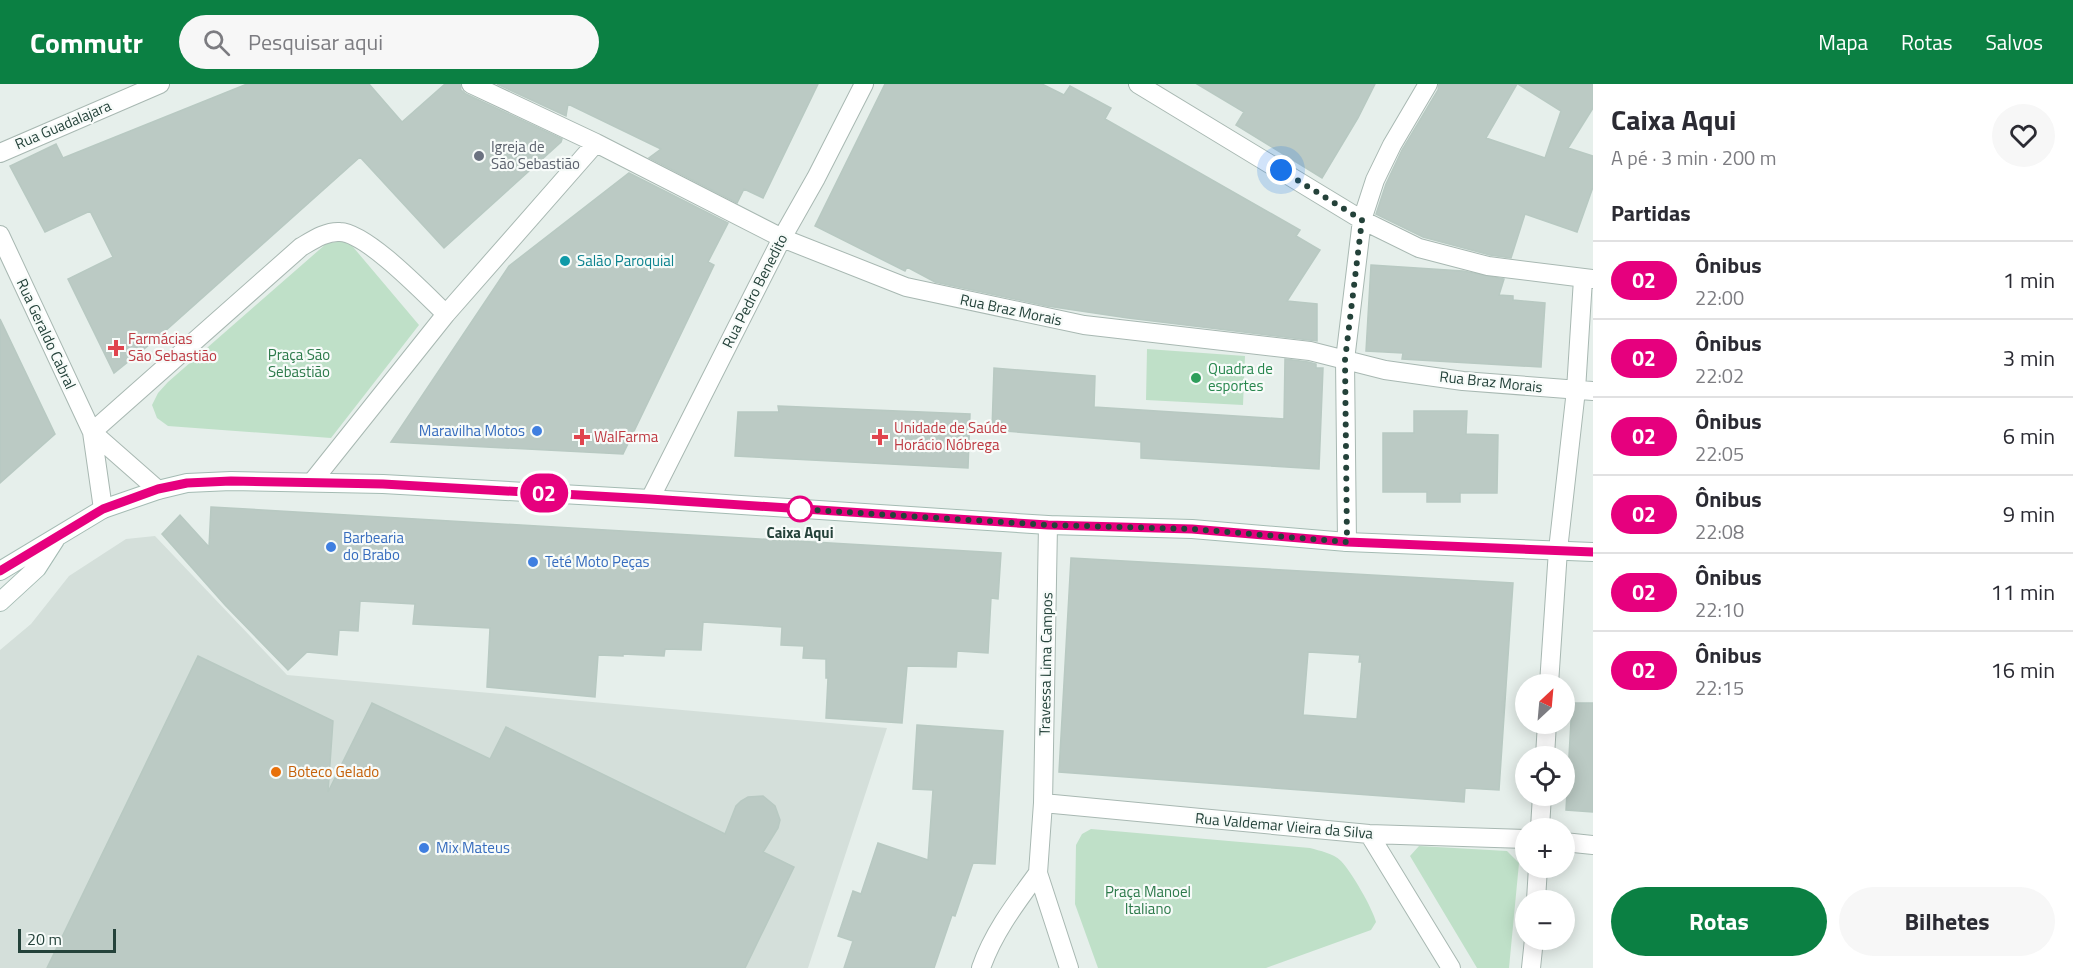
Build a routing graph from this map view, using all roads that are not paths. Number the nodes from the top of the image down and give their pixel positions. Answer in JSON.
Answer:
{"nodes":[{"id":1,"x":160,"y":84,"type":"edge"},
{"id":2,"x":471,"y":84,"type":"edge"},
{"id":3,"x":864,"y":84,"type":"edge"},
{"id":4,"x":1138,"y":84,"type":"edge"},
{"id":5,"x":1428,"y":84,"type":"edge"},
{"id":6,"x":596,"y":143,"type":"junction"},
{"id":7,"x":0,"y":153,"type":"edge"},
{"id":8,"x":1362,"y":220,"type":"junction"},
{"id":9,"x":0,"y":236,"type":"edge"},
{"id":10,"x":782,"y":238,"type":"junction"},
{"id":11,"x":1588,"y":279,"type":"edge"},
{"id":12,"x":446,"y":314,"type":"junction"},
{"id":13,"x":1345,"y":360,"type":"junction"},
{"id":14,"x":1585,"y":391,"type":"edge"},
{"id":15,"x":92,"y":432,"type":"junction"},
{"id":16,"x":312,"y":482,"type":"junction"},
{"id":17,"x":158,"y":489,"type":"junction"},
{"id":18,"x":650,"y":499,"type":"junction"},
{"id":19,"x":103,"y":509,"type":"junction"},
{"id":20,"x":1048,"y":525,"type":"junction"},
{"id":21,"x":58,"y":536,"type":"junction"},
{"id":22,"x":1347,"y":542,"type":"junction"},
{"id":23,"x":1558,"y":550,"type":"junction"},
{"id":24,"x":1593,"y":552,"type":"edge"},
{"id":25,"x":0,"y":571,"type":"edge"},
{"id":26,"x":0,"y":602,"type":"edge"},
{"id":27,"x":1551,"y":674,"type":"edge"},
{"id":28,"x":1043,"y":803,"type":"junction"},
{"id":29,"x":1368,"y":834,"type":"junction"},
{"id":30,"x":1515,"y":839,"type":"edge"},
{"id":31,"x":1575,"y":843,"type":"edge"},
{"id":32,"x":1593,"y":845,"type":"edge"},
{"id":33,"x":1038,"y":873,"type":"junction"},
{"id":34,"x":1533,"y":950,"type":"edge"},
{"id":35,"x":981,"y":968,"type":"edge"},
{"id":36,"x":1069,"y":968,"type":"edge"},
{"id":37,"x":1451,"y":968,"type":"edge"},
{"id":38,"x":1531,"y":968,"type":"edge"}],
"edges":[{"from":1,"to":7,"type":"street","name":"Rua Guadalajara"},
{"from":2,"to":6,"type":"street","name":"Rua Braz Morais"},
{"from":3,"to":10,"type":"street","name":"Rua Pedro Benedito"},
{"from":4,"to":8,"type":"street"},
{"from":5,"to":8,"type":"street"},
{"from":6,"to":10,"type":"street","name":"Rua Braz Morais"},
{"from":6,"to":12,"type":"street"},
{"from":8,"to":11,"type":"street"},
{"from":8,"to":13,"type":"street"},
{"from":9,"to":15,"type":"street","name":"Rua Geraldo Cabral"},
{"from":10,"to":13,"type":"street","name":"Rua Braz Morais"},
{"from":10,"to":18,"type":"street","name":"Rua Pedro Benedito"},
{"from":11,"to":14,"type":"street"},
{"from":12,"to":15,"type":"street"},
{"from":12,"to":16,"type":"street"},
{"from":13,"to":14,"type":"street","name":"Rua Braz Morais"},
{"from":13,"to":22,"type":"street"},
{"from":14,"to":23,"type":"street"},
{"from":15,"to":17,"type":"street","name":"Rua Geraldo Cabral"},
{"from":15,"to":19,"type":"street","name":"Rua Geraldo Cabral"},
{"from":16,"to":17,"type":"street"},
{"from":16,"to":18,"type":"street"},
{"from":17,"to":19,"type":"street"},
{"from":18,"to":20,"type":"street"},
{"from":19,"to":21,"type":"street"},
{"from":20,"to":22,"type":"street"},
{"from":20,"to":28,"type":"street","name":"Travessa Lima Campos"},
{"from":21,"to":25,"type":"street"},
{"from":21,"to":26,"type":"street"},
{"from":22,"to":23,"type":"street"},
{"from":23,"to":24,"type":"street"},
{"from":23,"to":27,"type":"street"},
{"from":28,"to":29,"type":"street","name":"Rua Valdemar Vieira da Silva"},
{"from":28,"to":33,"type":"street","name":"Travessa Lima Campos"},
{"from":29,"to":30,"type":"street","name":"Rua Valdemar Vieira da Silva"},
{"from":29,"to":37,"type":"street"},
{"from":31,"to":32,"type":"street"},
{"from":33,"to":35,"type":"street"},
{"from":33,"to":36,"type":"street"},
{"from":34,"to":38,"type":"street"}]}
